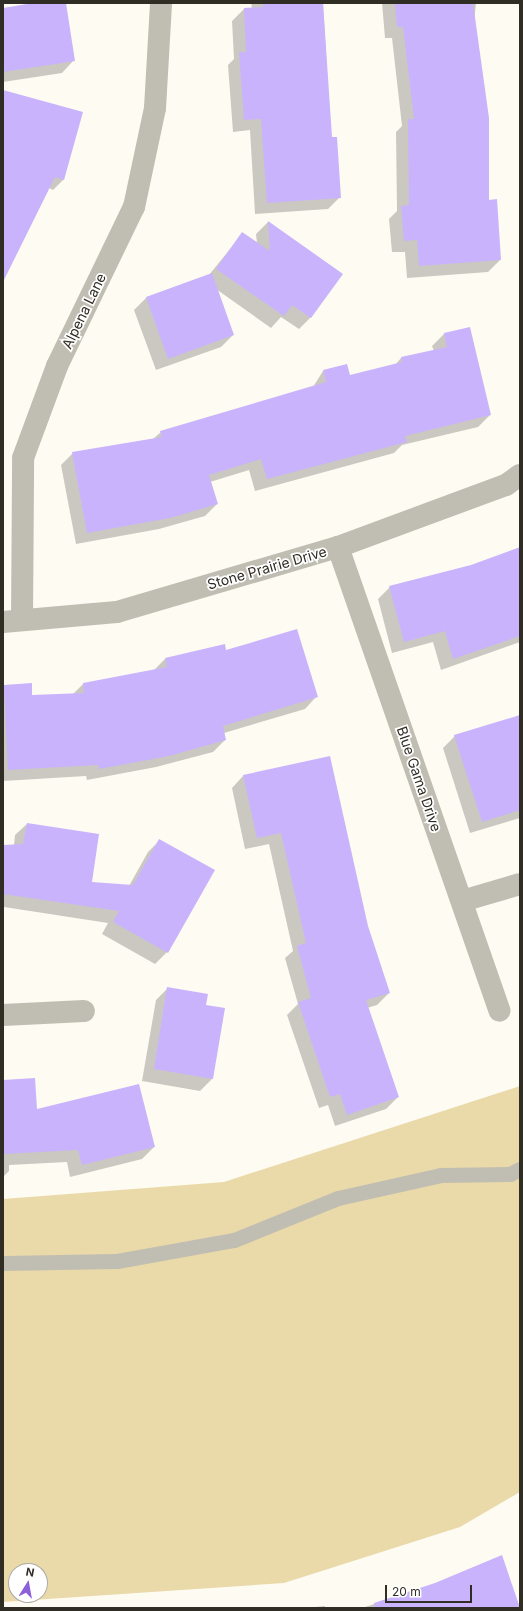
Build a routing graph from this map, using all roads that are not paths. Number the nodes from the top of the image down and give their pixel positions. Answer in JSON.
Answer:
{"nodes":[{"id":1,"x":161,"y":3,"type":"edge"},
{"id":2,"x":520,"y":475,"type":"edge"},
{"id":3,"x":338,"y":547,"type":"junction"},
{"id":4,"x":12,"y":621,"type":"edge"},
{"id":5,"x":520,"y":884,"type":"edge"},
{"id":6,"x":462,"y":901,"type":"junction"},
{"id":7,"x":84,"y":1011,"type":"dead end"},
{"id":8,"x":500,"y":1011,"type":"dead end"},
{"id":9,"x":3,"y":1015,"type":"edge"},
{"id":10,"x":520,"y":1169,"type":"edge"},
{"id":11,"x":3,"y":1263,"type":"edge"}],
"edges":[{"from":1,"to":4,"type":"street","name":"Alpena Lane"},
{"from":2,"to":3,"type":"street","name":"Stone Prairie Drive"},
{"from":3,"to":4,"type":"street","name":"Stone Prairie Drive"},
{"from":3,"to":6,"type":"street","name":"Blue Gama Drive"},
{"from":5,"to":6,"type":"street"},
{"from":6,"to":8,"type":"street","name":"Blue Gama Drive"},
{"from":7,"to":9,"type":"street"},
{"from":10,"to":11,"type":"lane"}]}
